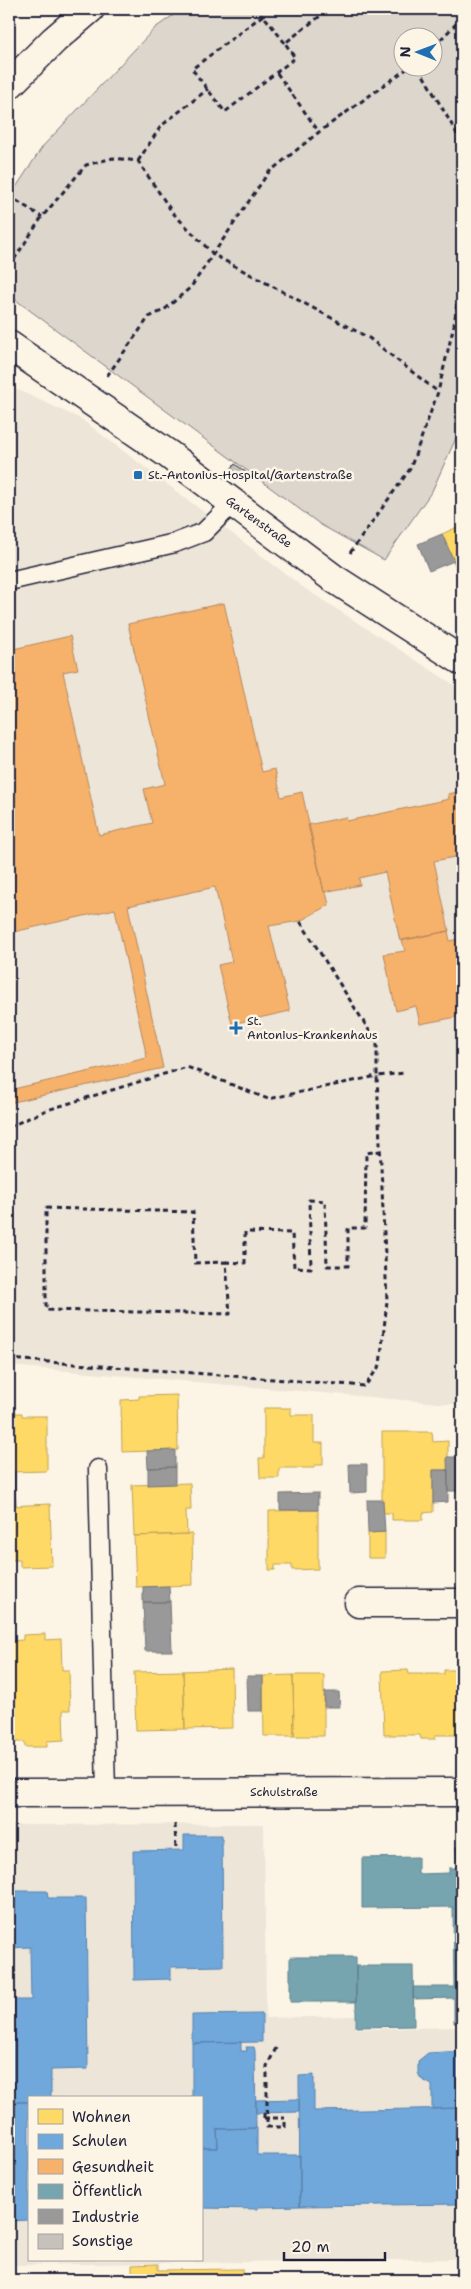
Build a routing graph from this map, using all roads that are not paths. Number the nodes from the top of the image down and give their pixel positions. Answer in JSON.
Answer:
{"nodes":[{"id":1,"x":90,"y":9,"type":"edge"},
{"id":2,"x":9,"y":85,"type":"edge"},
{"id":3,"x":9,"y":345,"type":"edge"},
{"id":4,"x":233,"y":503,"type":"junction"},
{"id":5,"x":9,"y":581,"type":"edge"},
{"id":6,"x":462,"y":661,"type":"edge"},
{"id":7,"x":98,"y":1469,"type":"dead end"},
{"id":8,"x":359,"y":1603,"type":"dead end"},
{"id":9,"x":462,"y":1603,"type":"edge"},
{"id":10,"x":106,"y":1792,"type":"junction"},
{"id":11,"x":462,"y":1792,"type":"edge"},
{"id":12,"x":9,"y":1793,"type":"edge"}],
"edges":[{"from":1,"to":2,"type":"street"},
{"from":3,"to":4,"type":"street","name":"Gartenstraße"},
{"from":4,"to":5,"type":"lane"},
{"from":4,"to":6,"type":"street","name":"Gartenstraße"},
{"from":7,"to":10,"type":"lane"},
{"from":8,"to":9,"type":"street"},
{"from":10,"to":11,"type":"street","name":"Schulstraße"},
{"from":10,"to":12,"type":"street","name":"Schulstraße"}]}
